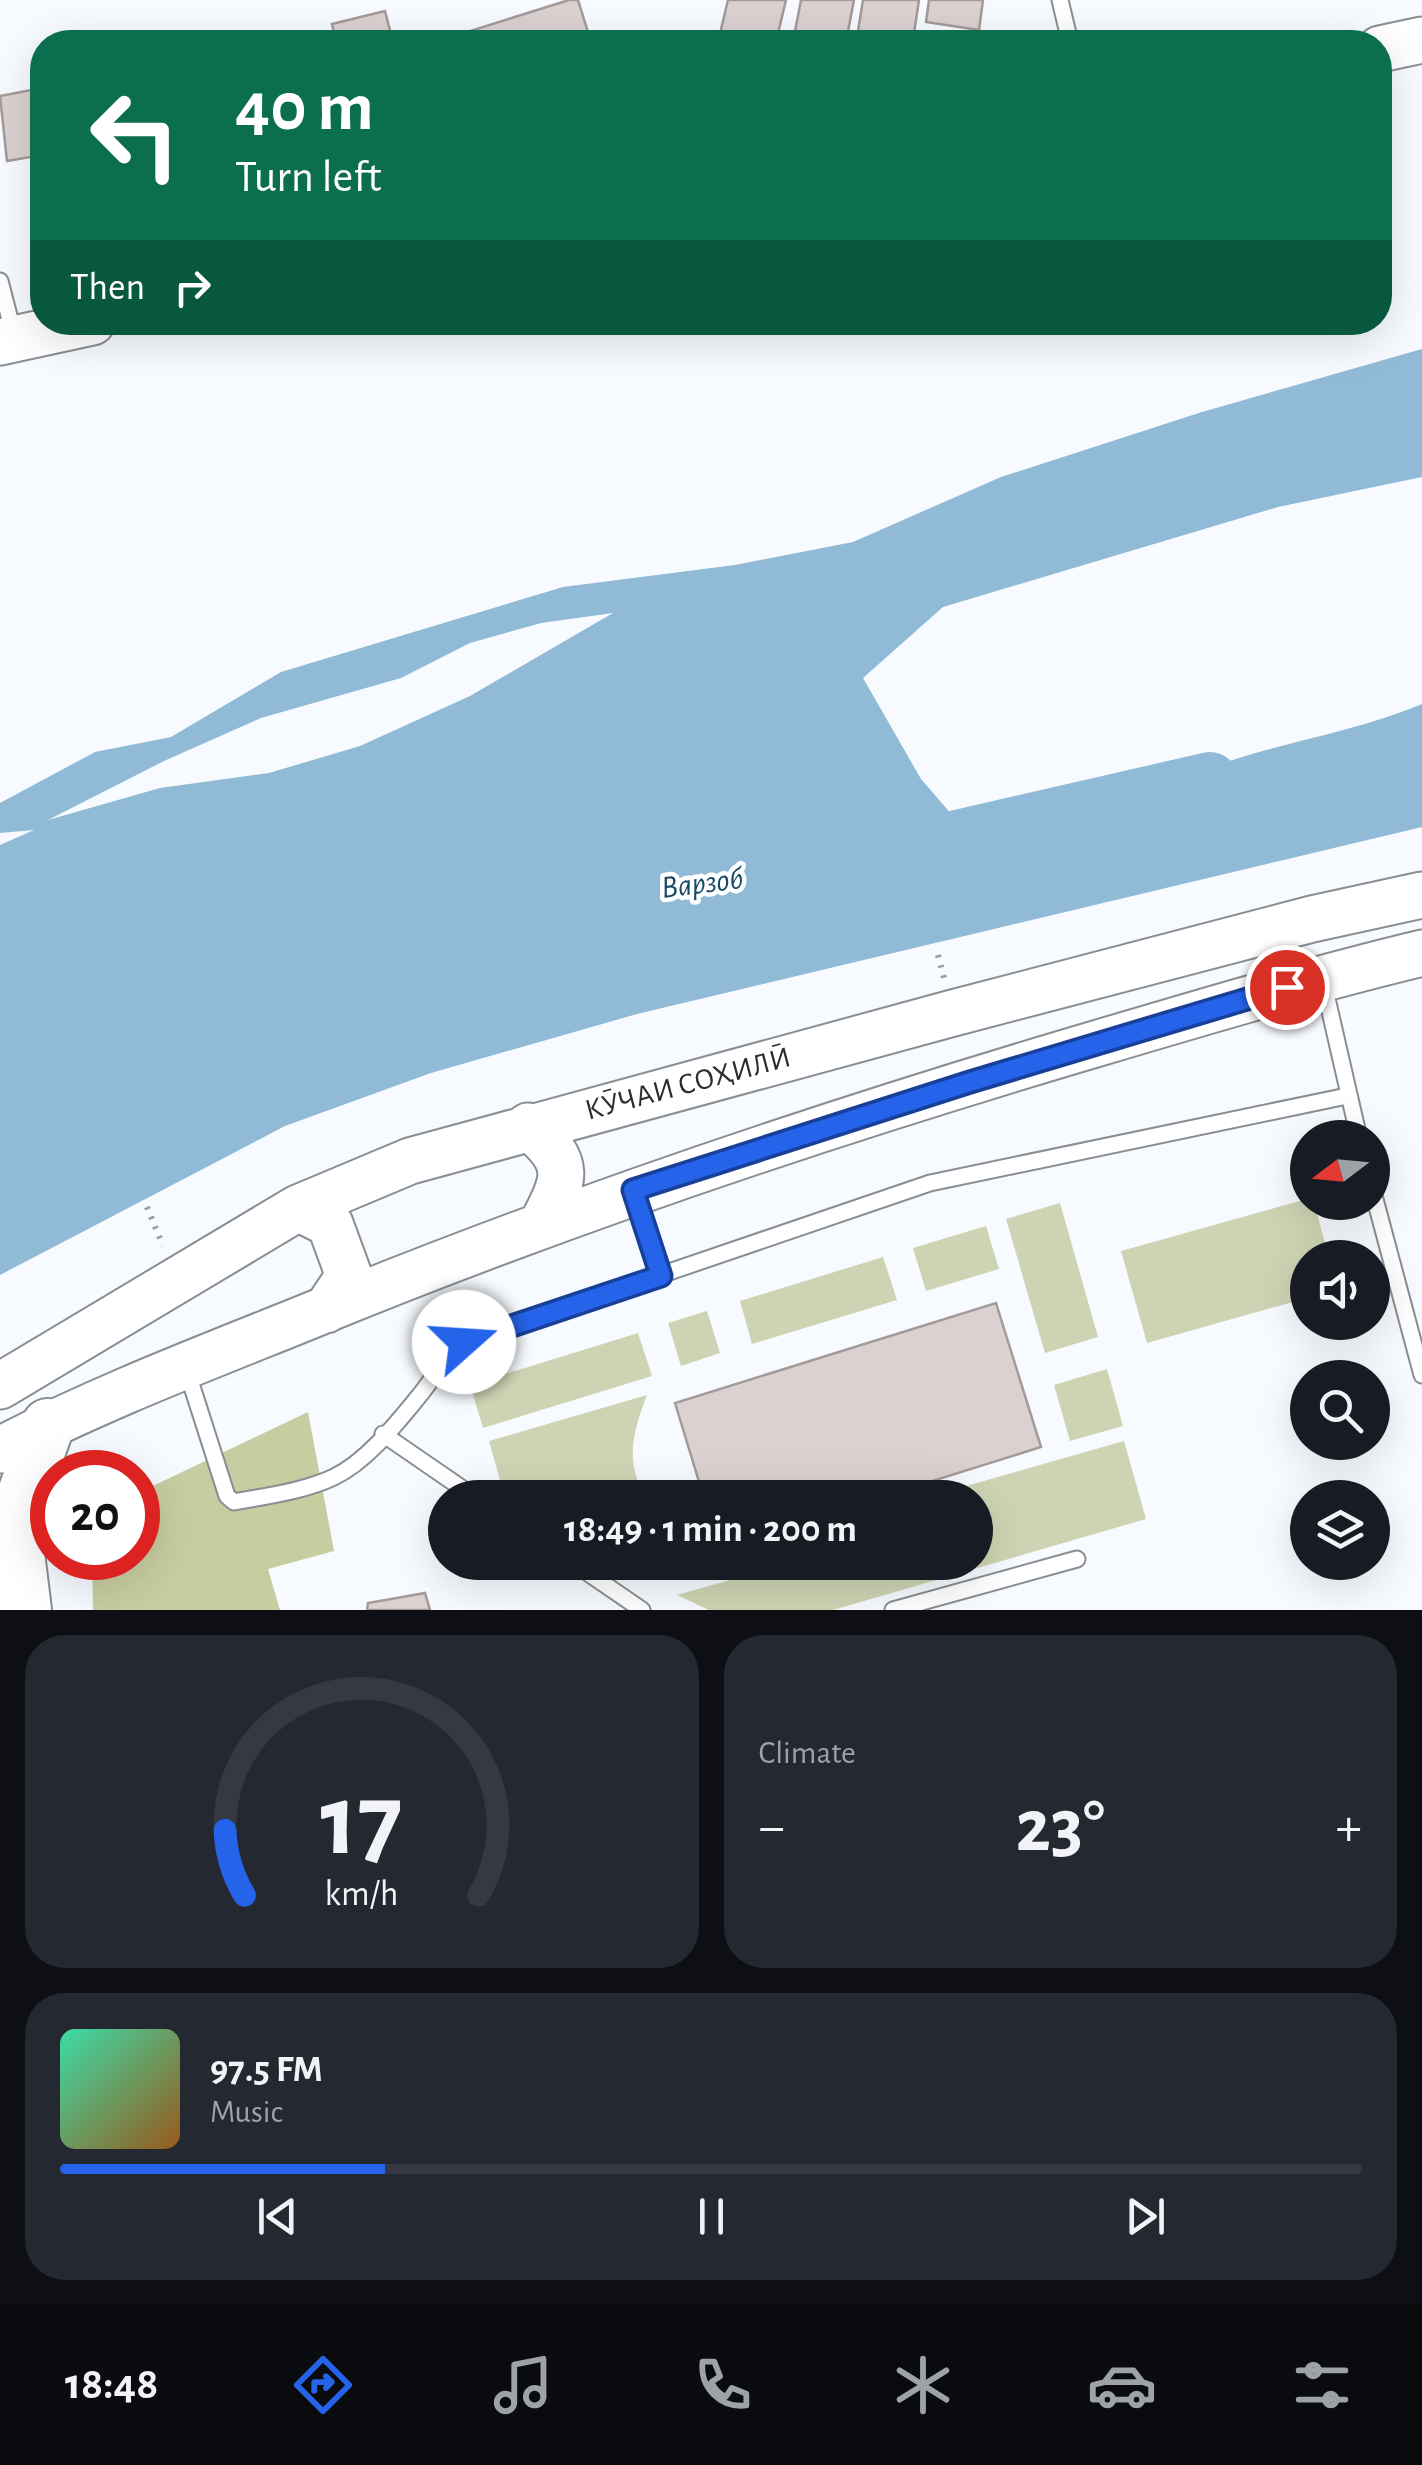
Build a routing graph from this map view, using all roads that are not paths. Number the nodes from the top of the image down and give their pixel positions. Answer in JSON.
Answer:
{"nodes":[{"id":1,"x":1060,"y":0,"type":"edge"},
{"id":2,"x":1067,"y":30,"type":"edge"},
{"id":3,"x":1422,"y":40,"type":"edge"},
{"id":4,"x":1392,"y":46,"type":"edge"},
{"id":5,"x":0,"y":281,"type":"edge"},
{"id":6,"x":8,"y":340,"type":"edge"},
{"id":7,"x":1422,"y":896,"type":"edge"},
{"id":8,"x":1422,"y":952,"type":"edge"},
{"id":9,"x":1322,"y":977,"type":"junction"},
{"id":10,"x":1348,"y":1096,"type":"junction"},
{"id":11,"x":1354,"y":1120,"type":"edge"},
{"id":12,"x":528,"y":1126,"type":"junction"},
{"id":13,"x":633,"y":1190,"type":"junction"},
{"id":14,"x":298,"y":1208,"type":"junction"},
{"id":15,"x":1381,"y":1220,"type":"edge"},
{"id":16,"x":541,"y":1226,"type":"junction"},
{"id":17,"x":661,"y":1276,"type":"junction"},
{"id":18,"x":326,"y":1310,"type":"junction"},
{"id":19,"x":186,"y":1368,"type":"junction"},
{"id":20,"x":1422,"y":1376,"type":"edge"},
{"id":21,"x":0,"y":1386,"type":"edge"},
{"id":22,"x":48,"y":1425,"type":"junction"},
{"id":23,"x":383,"y":1434,"type":"junction"},
{"id":24,"x":0,"y":1450,"type":"edge"},
{"id":25,"x":450,"y":1480,"type":"edge"},
{"id":26,"x":1077,"y":1559,"type":"dead end"},
{"id":27,"x":598,"y":1580,"type":"edge"},
{"id":28,"x":25,"y":1610,"type":"edge"},
{"id":29,"x":642,"y":1610,"type":"edge"},
{"id":30,"x":893,"y":1610,"type":"edge"}],
"edges":[{"from":1,"to":2,"type":"lane"},
{"from":3,"to":4,"type":"main road"},
{"from":5,"to":6,"type":"lane"},
{"from":7,"to":12,"type":"main road","name":"КӮЧАИ СОҲИЛӢ"},
{"from":8,"to":9,"type":"main road"},
{"from":9,"to":10,"type":"lane"},
{"from":9,"to":13,"type":"main road"},
{"from":10,"to":11,"type":"lane"},
{"from":10,"to":17,"type":"lane"},
{"from":12,"to":14,"type":"main road","name":"КӮЧАИ СОҲИЛӢ"},
{"from":12,"to":16,"type":"main road"},
{"from":13,"to":16,"type":"main road"},
{"from":13,"to":17,"type":"lane"},
{"from":14,"to":18,"type":"main road"},
{"from":14,"to":21,"type":"main road","name":"КӮЧАИ СОҲИЛӢ"},
{"from":15,"to":20,"type":"lane"},
{"from":16,"to":18,"type":"main road"},
{"from":17,"to":23,"type":"lane"},
{"from":18,"to":19,"type":"main road"},
{"from":19,"to":22,"type":"main road"},
{"from":19,"to":23,"type":"lane"},
{"from":22,"to":24,"type":"main road"},
{"from":22,"to":28,"type":"highway"},
{"from":23,"to":25,"type":"lane"},
{"from":26,"to":30,"type":"lane"},
{"from":27,"to":29,"type":"lane"}]}
